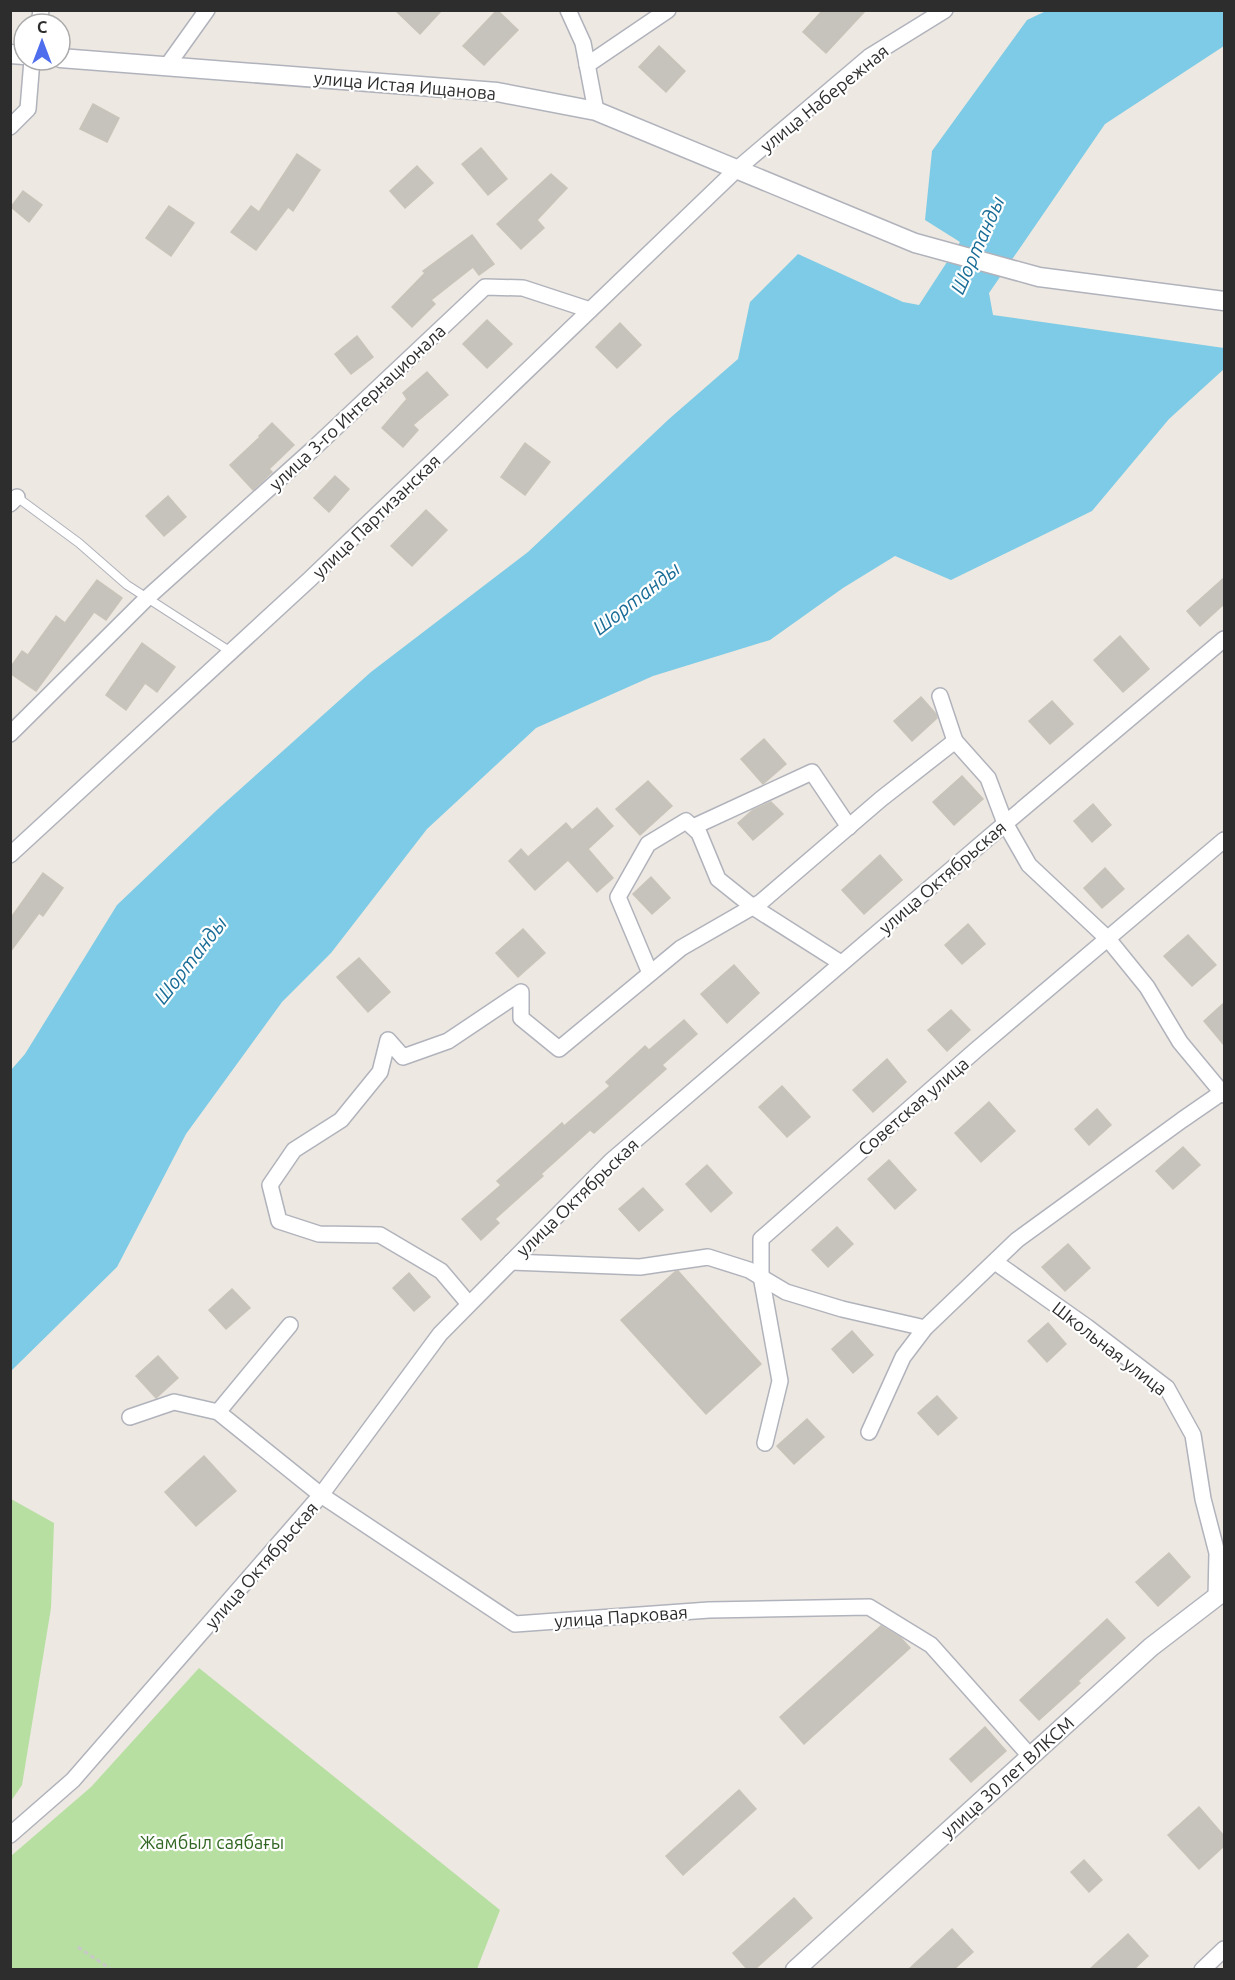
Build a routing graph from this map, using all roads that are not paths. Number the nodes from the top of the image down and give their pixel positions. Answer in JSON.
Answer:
{"nodes":[{"id":1,"x":207,"y":10,"type":"edge"},
{"id":2,"x":568,"y":10,"type":"edge"},
{"id":3,"x":668,"y":10,"type":"edge"},
{"id":4,"x":945,"y":10,"type":"edge"},
{"id":5,"x":72,"y":59,"type":"edge"},
{"id":6,"x":587,"y":65,"type":"junction"},
{"id":7,"x":167,"y":66,"type":"junction"},
{"id":8,"x":31,"y":72,"type":"edge"},
{"id":9,"x":596,"y":111,"type":"junction"},
{"id":10,"x":10,"y":127,"type":"edge"},
{"id":11,"x":736,"y":170,"type":"junction"},
{"id":12,"x":1224,"y":301,"type":"edge"},
{"id":13,"x":590,"y":310,"type":"junction"},
{"id":14,"x":13,"y":498,"type":"edge"},
{"id":15,"x":147,"y":598,"type":"junction"},
{"id":16,"x":1224,"y":639,"type":"edge"},
{"id":17,"x":231,"y":652,"type":"junction"},
{"id":18,"x":940,"y":696,"type":"dead end"},
{"id":19,"x":10,"y":734,"type":"edge"},
{"id":20,"x":955,"y":741,"type":"junction"},
{"id":21,"x":1005,"y":823,"type":"junction"},
{"id":22,"x":693,"y":827,"type":"junction"},
{"id":23,"x":849,"y":827,"type":"junction"},
{"id":24,"x":1224,"y":840,"type":"edge"},
{"id":25,"x":10,"y":855,"type":"edge"},
{"id":26,"x":753,"y":907,"type":"junction"},
{"id":27,"x":1108,"y":939,"type":"junction"},
{"id":28,"x":841,"y":963,"type":"junction"},
{"id":29,"x":650,"y":973,"type":"junction"},
{"id":30,"x":1224,"y":1093,"type":"edge"},
{"id":31,"x":511,"y":1262,"type":"junction"},
{"id":32,"x":994,"y":1262,"type":"junction"},
{"id":33,"x":760,"y":1276,"type":"junction"},
{"id":34,"x":470,"y":1304,"type":"junction"},
{"id":35,"x":290,"y":1325,"type":"dead end"},
{"id":36,"x":926,"y":1328,"type":"junction"},
{"id":37,"x":218,"y":1412,"type":"junction"},
{"id":38,"x":130,"y":1417,"type":"dead end"},
{"id":39,"x":869,"y":1432,"type":"dead end"},
{"id":40,"x":765,"y":1443,"type":"dead end"},
{"id":41,"x":321,"y":1496,"type":"junction"},
{"id":42,"x":1220,"y":1594,"type":"edge"},
{"id":43,"x":1030,"y":1756,"type":"junction"},
{"id":44,"x":10,"y":1835,"type":"edge"},
{"id":45,"x":1224,"y":1949,"type":"edge"},
{"id":46,"x":795,"y":1970,"type":"edge"},
{"id":47,"x":1202,"y":1970,"type":"edge"}],
"edges":[{"from":1,"to":7,"type":"street"},
{"from":2,"to":6,"type":"street"},
{"from":3,"to":6,"type":"street"},
{"from":4,"to":11,"type":"street","name":"улица Набережная"},
{"from":5,"to":7,"type":"street","name":"улица Истая Ищанова"},
{"from":6,"to":9,"type":"street"},
{"from":7,"to":9,"type":"street","name":"улица Истая Ищанова"},
{"from":8,"to":10,"type":"street"},
{"from":9,"to":11,"type":"street","name":"улица Истая Ищанова"},
{"from":11,"to":12,"type":"street","name":"улица Истая Ищанова"},
{"from":11,"to":13,"type":"street","name":"улица Партизанская"},
{"from":13,"to":15,"type":"street","name":"улица 3-го Интернационала"},
{"from":13,"to":17,"type":"street","name":"улица Партизанская"},
{"from":14,"to":15,"type":"lane"},
{"from":15,"to":17,"type":"lane"},
{"from":15,"to":19,"type":"street","name":"улица 3-го Интернационала"},
{"from":16,"to":21,"type":"street","name":"улица Октябрьская"},
{"from":17,"to":25,"type":"street","name":"улица Партизанская"},
{"from":18,"to":20,"type":"street"},
{"from":20,"to":21,"type":"street"},
{"from":20,"to":23,"type":"street"},
{"from":21,"to":27,"type":"street"},
{"from":21,"to":28,"type":"street","name":"улица Октябрьская"},
{"from":22,"to":23,"type":"street"},
{"from":22,"to":26,"type":"street"},
{"from":22,"to":29,"type":"street"},
{"from":23,"to":26,"type":"street"},
{"from":24,"to":27,"type":"street","name":"Советская улица"},
{"from":26,"to":28,"type":"street"},
{"from":26,"to":29,"type":"street"},
{"from":27,"to":30,"type":"street"},
{"from":27,"to":33,"type":"street","name":"Советская улица"},
{"from":28,"to":31,"type":"street","name":"улица Октябрьская"},
{"from":29,"to":34,"type":"street"},
{"from":30,"to":32,"type":"street"},
{"from":31,"to":33,"type":"street"},
{"from":31,"to":34,"type":"street","name":"улица Октябрьская"},
{"from":32,"to":36,"type":"street"},
{"from":32,"to":42,"type":"street","name":"Школьная улица"},
{"from":33,"to":36,"type":"street"},
{"from":33,"to":40,"type":"street","name":"Советская улица"},
{"from":34,"to":41,"type":"street","name":"улица Октябрьская"},
{"from":35,"to":37,"type":"street"},
{"from":36,"to":39,"type":"street"},
{"from":37,"to":38,"type":"street","name":"улица Парковая"},
{"from":37,"to":41,"type":"street","name":"улица Парковая"},
{"from":41,"to":43,"type":"street","name":"улица Парковая"},
{"from":41,"to":44,"type":"street","name":"улица Октябрьская"},
{"from":42,"to":43,"type":"street","name":"улица 30 лет ВЛКСМ"},
{"from":43,"to":46,"type":"street","name":"улица 30 лет ВЛКСМ"},
{"from":45,"to":47,"type":"street"}]}
